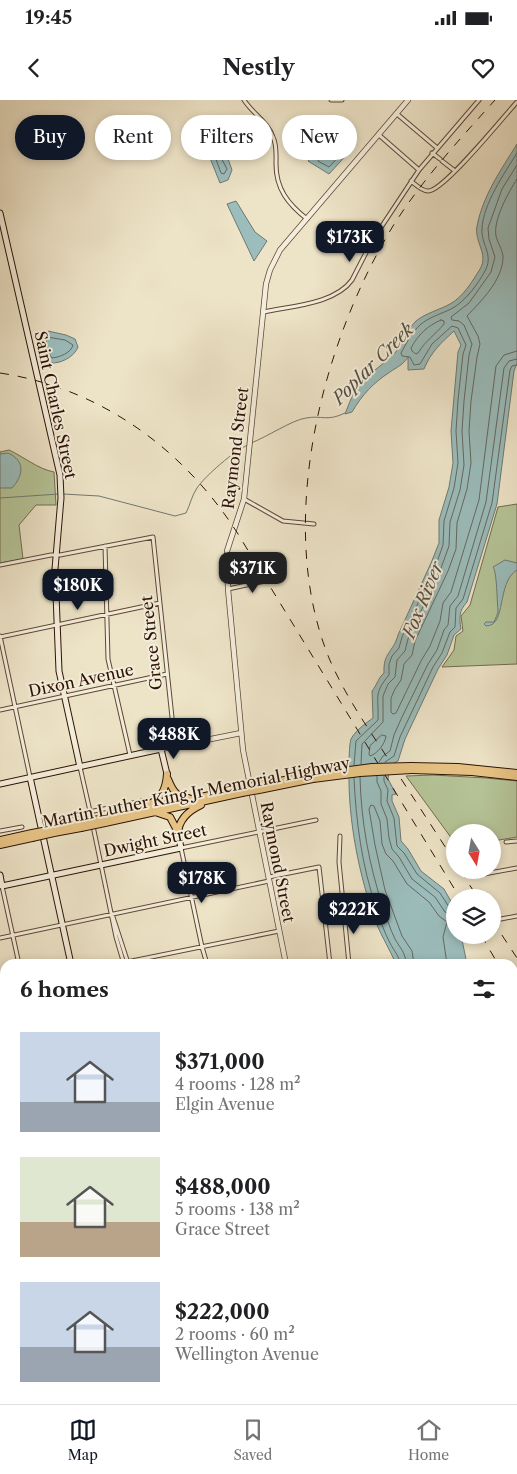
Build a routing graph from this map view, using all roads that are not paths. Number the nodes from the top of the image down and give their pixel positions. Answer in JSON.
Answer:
{"nodes":[{"id":1,"x":244,"y":100,"type":"edge"},
{"id":2,"x":331,"y":100,"type":"edge"},
{"id":3,"x":342,"y":100,"type":"edge"},
{"id":4,"x":408,"y":100,"type":"edge"},
{"id":5,"x":479,"y":100,"type":"edge"},
{"id":6,"x":517,"y":102,"type":"edge"},
{"id":7,"x":397,"y":114,"type":"junction"},
{"id":8,"x":379,"y":135,"type":"junction"},
{"id":9,"x":437,"y":148,"type":"junction"},
{"id":10,"x":432,"y":153,"type":"junction"},
{"id":11,"x":419,"y":170,"type":"junction"},
{"id":12,"x":455,"y":172,"type":"junction"},
{"id":13,"x":411,"y":181,"type":"junction"},
{"id":14,"x":0,"y":213,"type":"edge"},
{"id":15,"x":307,"y":219,"type":"junction"},
{"id":16,"x":264,"y":312,"type":"junction"},
{"id":17,"x":244,"y":499,"type":"junction"},
{"id":18,"x":314,"y":524,"type":"dead end"},
{"id":19,"x":105,"y":546,"type":"junction"},
{"id":20,"x":56,"y":555,"type":"junction"},
{"id":21,"x":0,"y":565,"type":"edge"},
{"id":22,"x":272,"y":578,"type":"dead end"},
{"id":23,"x":228,"y":589,"type":"junction"},
{"id":24,"x":160,"y":603,"type":"junction"},
{"id":25,"x":107,"y":615,"type":"junction"},
{"id":26,"x":58,"y":625,"type":"junction"},
{"id":27,"x":0,"y":637,"type":"edge"},
{"id":28,"x":167,"y":674,"type":"junction"},
{"id":29,"x":114,"y":685,"type":"junction"},
{"id":30,"x":64,"y":696,"type":"junction"},
{"id":31,"x":15,"y":707,"type":"junction"},
{"id":32,"x":0,"y":710,"type":"edge"},
{"id":33,"x":241,"y":733,"type":"junction"},
{"id":34,"x":175,"y":746,"type":"junction"},
{"id":35,"x":161,"y":749,"type":"junction"},
{"id":36,"x":130,"y":756,"type":"junction"},
{"id":37,"x":80,"y":766,"type":"junction"},
{"id":38,"x":411,"y":768,"type":"junction"},
{"id":39,"x":517,"y":773,"type":"edge"},
{"id":40,"x":167,"y":774,"type":"junction"},
{"id":41,"x":30,"y":777,"type":"junction"},
{"id":42,"x":517,"y":778,"type":"edge"},
{"id":43,"x":0,"y":784,"type":"edge"},
{"id":44,"x":242,"y":791,"type":"junction"},
{"id":45,"x":194,"y":798,"type":"junction"},
{"id":46,"x":214,"y":799,"type":"junction"},
{"id":47,"x":147,"y":800,"type":"dead end"},
{"id":48,"x":90,"y":812,"type":"junction"},
{"id":49,"x":131,"y":812,"type":"junction"},
{"id":50,"x":150,"y":813,"type":"junction"},
{"id":51,"x":60,"y":818,"type":"dead end"},
{"id":52,"x":104,"y":820,"type":"junction"},
{"id":53,"x":316,"y":820,"type":"dead end"},
{"id":54,"x":22,"y":827,"type":"dead end"},
{"id":55,"x":0,"y":831,"type":"edge"},
{"id":56,"x":259,"y":832,"type":"junction"},
{"id":57,"x":178,"y":833,"type":"junction"},
{"id":58,"x":32,"y":836,"type":"junction"},
{"id":59,"x":340,"y":836,"type":"dead end"},
{"id":60,"x":0,"y":840,"type":"edge"},
{"id":61,"x":517,"y":841,"type":"edge"},
{"id":62,"x":506,"y":842,"type":"dead end"},
{"id":63,"x":0,"y":845,"type":"edge"},
{"id":64,"x":181,"y":848,"type":"junction"},
{"id":65,"x":102,"y":864,"type":"junction"},
{"id":66,"x":517,"y":868,"type":"edge"},
{"id":67,"x":501,"y":871,"type":"edge"},
{"id":68,"x":0,"y":875,"type":"edge"},
{"id":69,"x":52,"y":875,"type":"junction"},
{"id":70,"x":269,"y":879,"type":"junction"},
{"id":71,"x":1,"y":886,"type":"edge"},
{"id":72,"x":191,"y":897,"type":"junction"},
{"id":73,"x":112,"y":914,"type":"junction"},
{"id":74,"x":517,"y":916,"type":"edge"},
{"id":75,"x":501,"y":918,"type":"dead end"},
{"id":76,"x":63,"y":924,"type":"junction"},
{"id":77,"x":279,"y":931,"type":"junction"},
{"id":78,"x":13,"y":935,"type":"junction"},
{"id":79,"x":0,"y":938,"type":"edge"},
{"id":80,"x":202,"y":946,"type":"junction"},
{"id":81,"x":18,"y":959,"type":"edge"},
{"id":82,"x":70,"y":959,"type":"edge"},
{"id":83,"x":125,"y":959,"type":"edge"},
{"id":84,"x":144,"y":959,"type":"edge"},
{"id":85,"x":206,"y":959,"type":"edge"},
{"id":86,"x":285,"y":959,"type":"edge"},
{"id":87,"x":329,"y":959,"type":"edge"},
{"id":88,"x":348,"y":959,"type":"edge"}],
"edges":[{"from":1,"to":15,"type":"street"},
{"from":2,"to":3,"type":"street"},
{"from":4,"to":7,"type":"street","name":"Raymond Street"},
{"from":5,"to":9,"type":"street"},
{"from":6,"to":12,"type":"street"},
{"from":7,"to":8,"type":"street","name":"Raymond Street"},
{"from":7,"to":9,"type":"street"},
{"from":8,"to":11,"type":"street"},
{"from":8,"to":15,"type":"street","name":"Raymond Street"},
{"from":9,"to":10,"type":"street"},
{"from":10,"to":11,"type":"street"},
{"from":10,"to":12,"type":"street"},
{"from":11,"to":13,"type":"street"},
{"from":12,"to":13,"type":"street"},
{"from":13,"to":16,"type":"street"},
{"from":14,"to":20,"type":"main road","name":"Saint Charles Street"},
{"from":15,"to":16,"type":"street","name":"Raymond Street"},
{"from":16,"to":17,"type":"street","name":"Raymond Street"},
{"from":17,"to":18,"type":"street"},
{"from":17,"to":23,"type":"street","name":"Raymond Street"},
{"from":19,"to":20,"type":"street"},
{"from":19,"to":24,"type":"street","name":"Grace Street"},
{"from":19,"to":25,"type":"street"},
{"from":20,"to":21,"type":"street"},
{"from":20,"to":26,"type":"main road","name":"Saint Charles Street"},
{"from":22,"to":23,"type":"street"},
{"from":23,"to":33,"type":"street","name":"Raymond Street"},
{"from":24,"to":25,"type":"street"},
{"from":24,"to":28,"type":"street","name":"Grace Street"},
{"from":25,"to":26,"type":"street"},
{"from":25,"to":29,"type":"street"},
{"from":26,"to":27,"type":"street"},
{"from":26,"to":30,"type":"main road","name":"Saint Charles Street"},
{"from":27,"to":31,"type":"street"},
{"from":28,"to":29,"type":"street","name":"Dixon Avenue"},
{"from":28,"to":34,"type":"street","name":"Grace Street"},
{"from":29,"to":30,"type":"street","name":"Dixon Avenue"},
{"from":29,"to":36,"type":"street"},
{"from":30,"to":31,"type":"street","name":"Dixon Avenue"},
{"from":30,"to":37,"type":"main road","name":"Saint Charles Street"},
{"from":31,"to":32,"type":"street","name":"Dixon Avenue"},
{"from":31,"to":41,"type":"street"},
{"from":33,"to":34,"type":"street"},
{"from":33,"to":56,"type":"street","name":"Raymond Street"},
{"from":34,"to":35,"type":"street"},
{"from":35,"to":36,"type":"main road"},
{"from":35,"to":40,"type":"main road"},
{"from":36,"to":37,"type":"main road"},
{"from":37,"to":41,"type":"main road"},
{"from":37,"to":48,"type":"street","name":"Saint Charles Street"},
{"from":38,"to":39,"type":"highway","name":"Martin Luther King Jr Memorial Highway"},
{"from":38,"to":42,"type":"highway","name":"Martin Luther King Jr Memorial Highway"},
{"from":38,"to":44,"type":"highway","name":"Martin Luther King Jr Memorial Highway","bridge":true},
{"from":40,"to":45,"type":"highway"},
{"from":40,"to":49,"type":"highway"},
{"from":41,"to":43,"type":"main road"},
{"from":41,"to":69,"type":"main road"},
{"from":44,"to":45,"type":"highway","name":"Martin Luther King Jr Memorial Highway"},
{"from":44,"to":46,"type":"highway","name":"Martin Luther King Jr Memorial Highway"},
{"from":45,"to":49,"type":"highway","name":"Martin Luther King Jr Memorial Highway"},
{"from":46,"to":50,"type":"highway","name":"Martin Luther King Jr Memorial Highway"},
{"from":46,"to":57,"type":"highway"},
{"from":47,"to":48,"type":"street"},
{"from":48,"to":51,"type":"street"},
{"from":48,"to":65,"type":"street","name":"Saint Charles Street"},
{"from":49,"to":52,"type":"highway","name":"Martin Luther King Jr Memorial Highway"},
{"from":50,"to":52,"type":"highway","name":"Martin Luther King Jr Memorial Highway"},
{"from":50,"to":57,"type":"highway"},
{"from":52,"to":58,"type":"highway","name":"Martin Luther King Jr Memorial Highway","bridge":true},
{"from":53,"to":56,"type":"street","name":"Dwight Street"},
{"from":54,"to":55,"type":"street"},
{"from":56,"to":64,"type":"street","name":"Dwight Street"},
{"from":56,"to":70,"type":"street","name":"Raymond Street"},
{"from":57,"to":64,"type":"main road"},
{"from":58,"to":60,"type":"highway","name":"Martin Luther King Jr Memorial Highway"},
{"from":58,"to":63,"type":"highway","name":"Martin Luther King Jr Memorial Highway"},
{"from":59,"to":88,"type":"street"},
{"from":61,"to":62,"type":"street"},
{"from":64,"to":65,"type":"main road","name":"Dwight Street"},
{"from":64,"to":72,"type":"street"},
{"from":65,"to":69,"type":"main road","name":"Dwight Street"},
{"from":65,"to":73,"type":"street","name":"Saint Charles Street"},
{"from":66,"to":67,"type":"street"},
{"from":68,"to":71,"type":"main road"},
{"from":69,"to":71,"type":"main road","name":"Dwight Street"},
{"from":69,"to":76,"type":"main road"},
{"from":70,"to":72,"type":"street"},
{"from":70,"to":77,"type":"street","name":"Raymond Street"},
{"from":70,"to":87,"type":"street"},
{"from":71,"to":78,"type":"street"},
{"from":72,"to":73,"type":"street"},
{"from":72,"to":80,"type":"street"},
{"from":73,"to":76,"type":"street"},
{"from":73,"to":83,"type":"street","name":"Saint Charles Street"},
{"from":74,"to":75,"type":"street"},
{"from":76,"to":78,"type":"street"},
{"from":76,"to":82,"type":"main road"},
{"from":77,"to":80,"type":"street"},
{"from":77,"to":86,"type":"street","name":"Raymond Street"},
{"from":78,"to":79,"type":"street"},
{"from":78,"to":81,"type":"street"},
{"from":80,"to":84,"type":"street"},
{"from":80,"to":85,"type":"street"}]}
